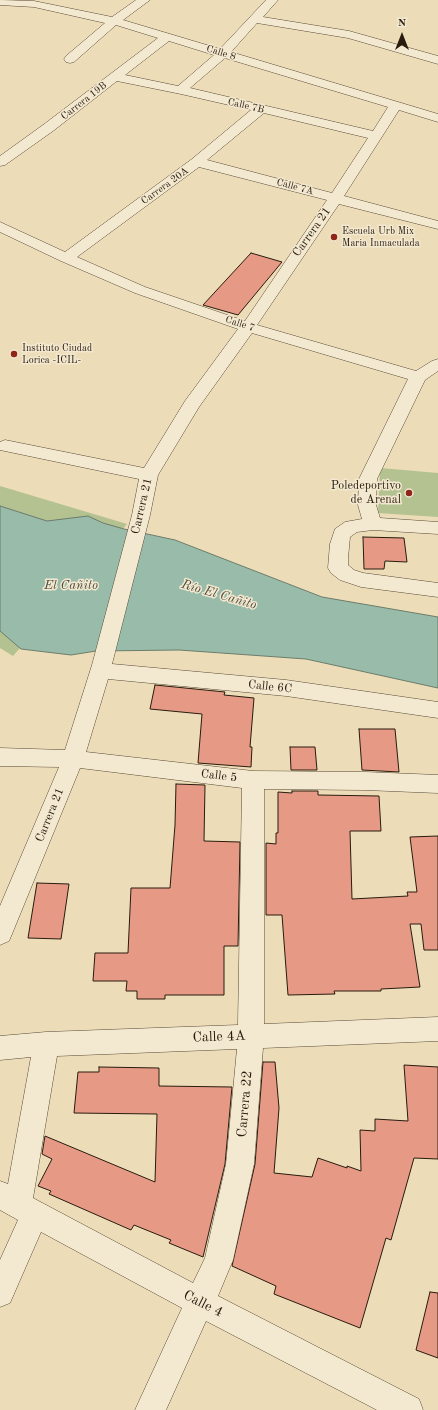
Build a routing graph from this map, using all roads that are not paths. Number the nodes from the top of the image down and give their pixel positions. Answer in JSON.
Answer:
{"nodes":[{"id":1,"x":144,"y":0,"type":"edge"},
{"id":2,"x":272,"y":0,"type":"edge"},
{"id":3,"x":0,"y":2,"type":"edge"},
{"id":4,"x":254,"y":19,"type":"junction"},
{"id":5,"x":114,"y":21,"type":"junction"},
{"id":6,"x":167,"y":37,"type":"junction"},
{"id":7,"x":222,"y":53,"type":"junction"},
{"id":8,"x":70,"y":59,"type":"dead end"},
{"id":9,"x":438,"y":60,"type":"edge"},
{"id":10,"x":115,"y":77,"type":"junction"},
{"id":11,"x":181,"y":90,"type":"junction"},
{"id":12,"x":396,"y":105,"type":"junction"},
{"id":13,"x":261,"y":109,"type":"junction"},
{"id":14,"x":438,"y":118,"type":"edge"},
{"id":15,"x":377,"y":136,"type":"junction"},
{"id":16,"x":0,"y":162,"type":"edge"},
{"id":17,"x":198,"y":162,"type":"junction"},
{"id":18,"x":336,"y":198,"type":"junction"},
{"id":19,"x":438,"y":225,"type":"edge"},
{"id":20,"x":0,"y":226,"type":"edge"},
{"id":21,"x":66,"y":258,"type":"junction"},
{"id":22,"x":248,"y":327,"type":"junction"},
{"id":23,"x":438,"y":364,"type":"edge"},
{"id":24,"x":418,"y":377,"type":"junction"},
{"id":25,"x":5,"y":446,"type":"dead end"},
{"id":26,"x":148,"y":476,"type":"junction"},
{"id":27,"x":373,"y":524,"type":"junction"},
{"id":28,"x":438,"y":528,"type":"edge"},
{"id":29,"x":438,"y":590,"type":"edge"},
{"id":30,"x":102,"y":668,"type":"junction"},
{"id":31,"x":438,"y":710,"type":"edge"},
{"id":32,"x":0,"y":757,"type":"edge"},
{"id":33,"x":73,"y":759,"type":"junction"},
{"id":34,"x":253,"y":780,"type":"junction"},
{"id":35,"x":438,"y":784,"type":"edge"},
{"id":36,"x":7,"y":901,"type":"edge"},
{"id":37,"x":0,"y":934,"type":"edge"},
{"id":38,"x":438,"y":1029,"type":"edge"},
{"id":39,"x":251,"y":1036,"type":"junction"},
{"id":40,"x":46,"y":1044,"type":"junction"},
{"id":41,"x":0,"y":1048,"type":"edge"},
{"id":42,"x":17,"y":1204,"type":"edge"},
{"id":43,"x":0,"y":1293,"type":"edge"},
{"id":44,"x":200,"y":1302,"type":"junction"},
{"id":45,"x":150,"y":1410,"type":"edge"},
{"id":46,"x":408,"y":1410,"type":"edge"}],
"edges":[{"from":1,"to":5,"type":"street"},
{"from":2,"to":4,"type":"street"},
{"from":3,"to":5,"type":"street","name":"Calle 8"},
{"from":4,"to":7,"type":"street"},
{"from":4,"to":9,"type":"street"},
{"from":5,"to":6,"type":"street","name":"Calle 8"},
{"from":5,"to":8,"type":"street"},
{"from":6,"to":7,"type":"street","name":"Calle 8"},
{"from":6,"to":10,"type":"street","name":"Carrera 19B"},
{"from":7,"to":11,"type":"street"},
{"from":7,"to":12,"type":"street","name":"Calle 8"},
{"from":10,"to":11,"type":"street","name":"Calle 7B"},
{"from":10,"to":16,"type":"street","name":"Carrera 19B"},
{"from":11,"to":13,"type":"street","name":"Calle 7B"},
{"from":12,"to":14,"type":"street","name":"Calle 8"},
{"from":12,"to":15,"type":"street","name":"Carrera 21"},
{"from":13,"to":15,"type":"street","name":"Calle 7B"},
{"from":13,"to":17,"type":"street","name":"Carrera 20A"},
{"from":15,"to":18,"type":"street","name":"Carrera 21"},
{"from":17,"to":18,"type":"street","name":"Calle 7A"},
{"from":17,"to":21,"type":"street","name":"Carrera 20A"},
{"from":18,"to":19,"type":"street","name":"Calle 7A"},
{"from":18,"to":22,"type":"street","name":"Carrera 21"},
{"from":20,"to":21,"type":"street","name":"Calle 7"},
{"from":21,"to":22,"type":"street","name":"Calle 7"},
{"from":22,"to":24,"type":"street","name":"Calle 7"},
{"from":22,"to":26,"type":"street","name":"Carrera 21"},
{"from":23,"to":24,"type":"street"},
{"from":24,"to":27,"type":"street"},
{"from":25,"to":26,"type":"street"},
{"from":26,"to":30,"type":"street","name":"Carrera 21"},
{"from":27,"to":28,"type":"street"},
{"from":27,"to":29,"type":"street"},
{"from":30,"to":31,"type":"street","name":"Calle 6C"},
{"from":30,"to":33,"type":"street","name":"Carrera 21"},
{"from":32,"to":33,"type":"street","name":"Calle 5"},
{"from":33,"to":34,"type":"street","name":"Calle 5"},
{"from":33,"to":36,"type":"street","name":"Carrera 21"},
{"from":34,"to":35,"type":"street","name":"Calle 5"},
{"from":34,"to":39,"type":"street","name":"Carrera 22"},
{"from":36,"to":37,"type":"street","name":"Carrera 21"},
{"from":38,"to":39,"type":"street","name":"Calle 4A"},
{"from":39,"to":40,"type":"street","name":"Calle 4A"},
{"from":39,"to":44,"type":"street","name":"Carrera 22"},
{"from":40,"to":41,"type":"street","name":"Calle 4A"},
{"from":40,"to":42,"type":"street"},
{"from":42,"to":43,"type":"street"},
{"from":42,"to":44,"type":"street","name":"Calle 4"},
{"from":44,"to":45,"type":"street","name":"Carrera 22"},
{"from":44,"to":46,"type":"street","name":"Calle 4"}]}
